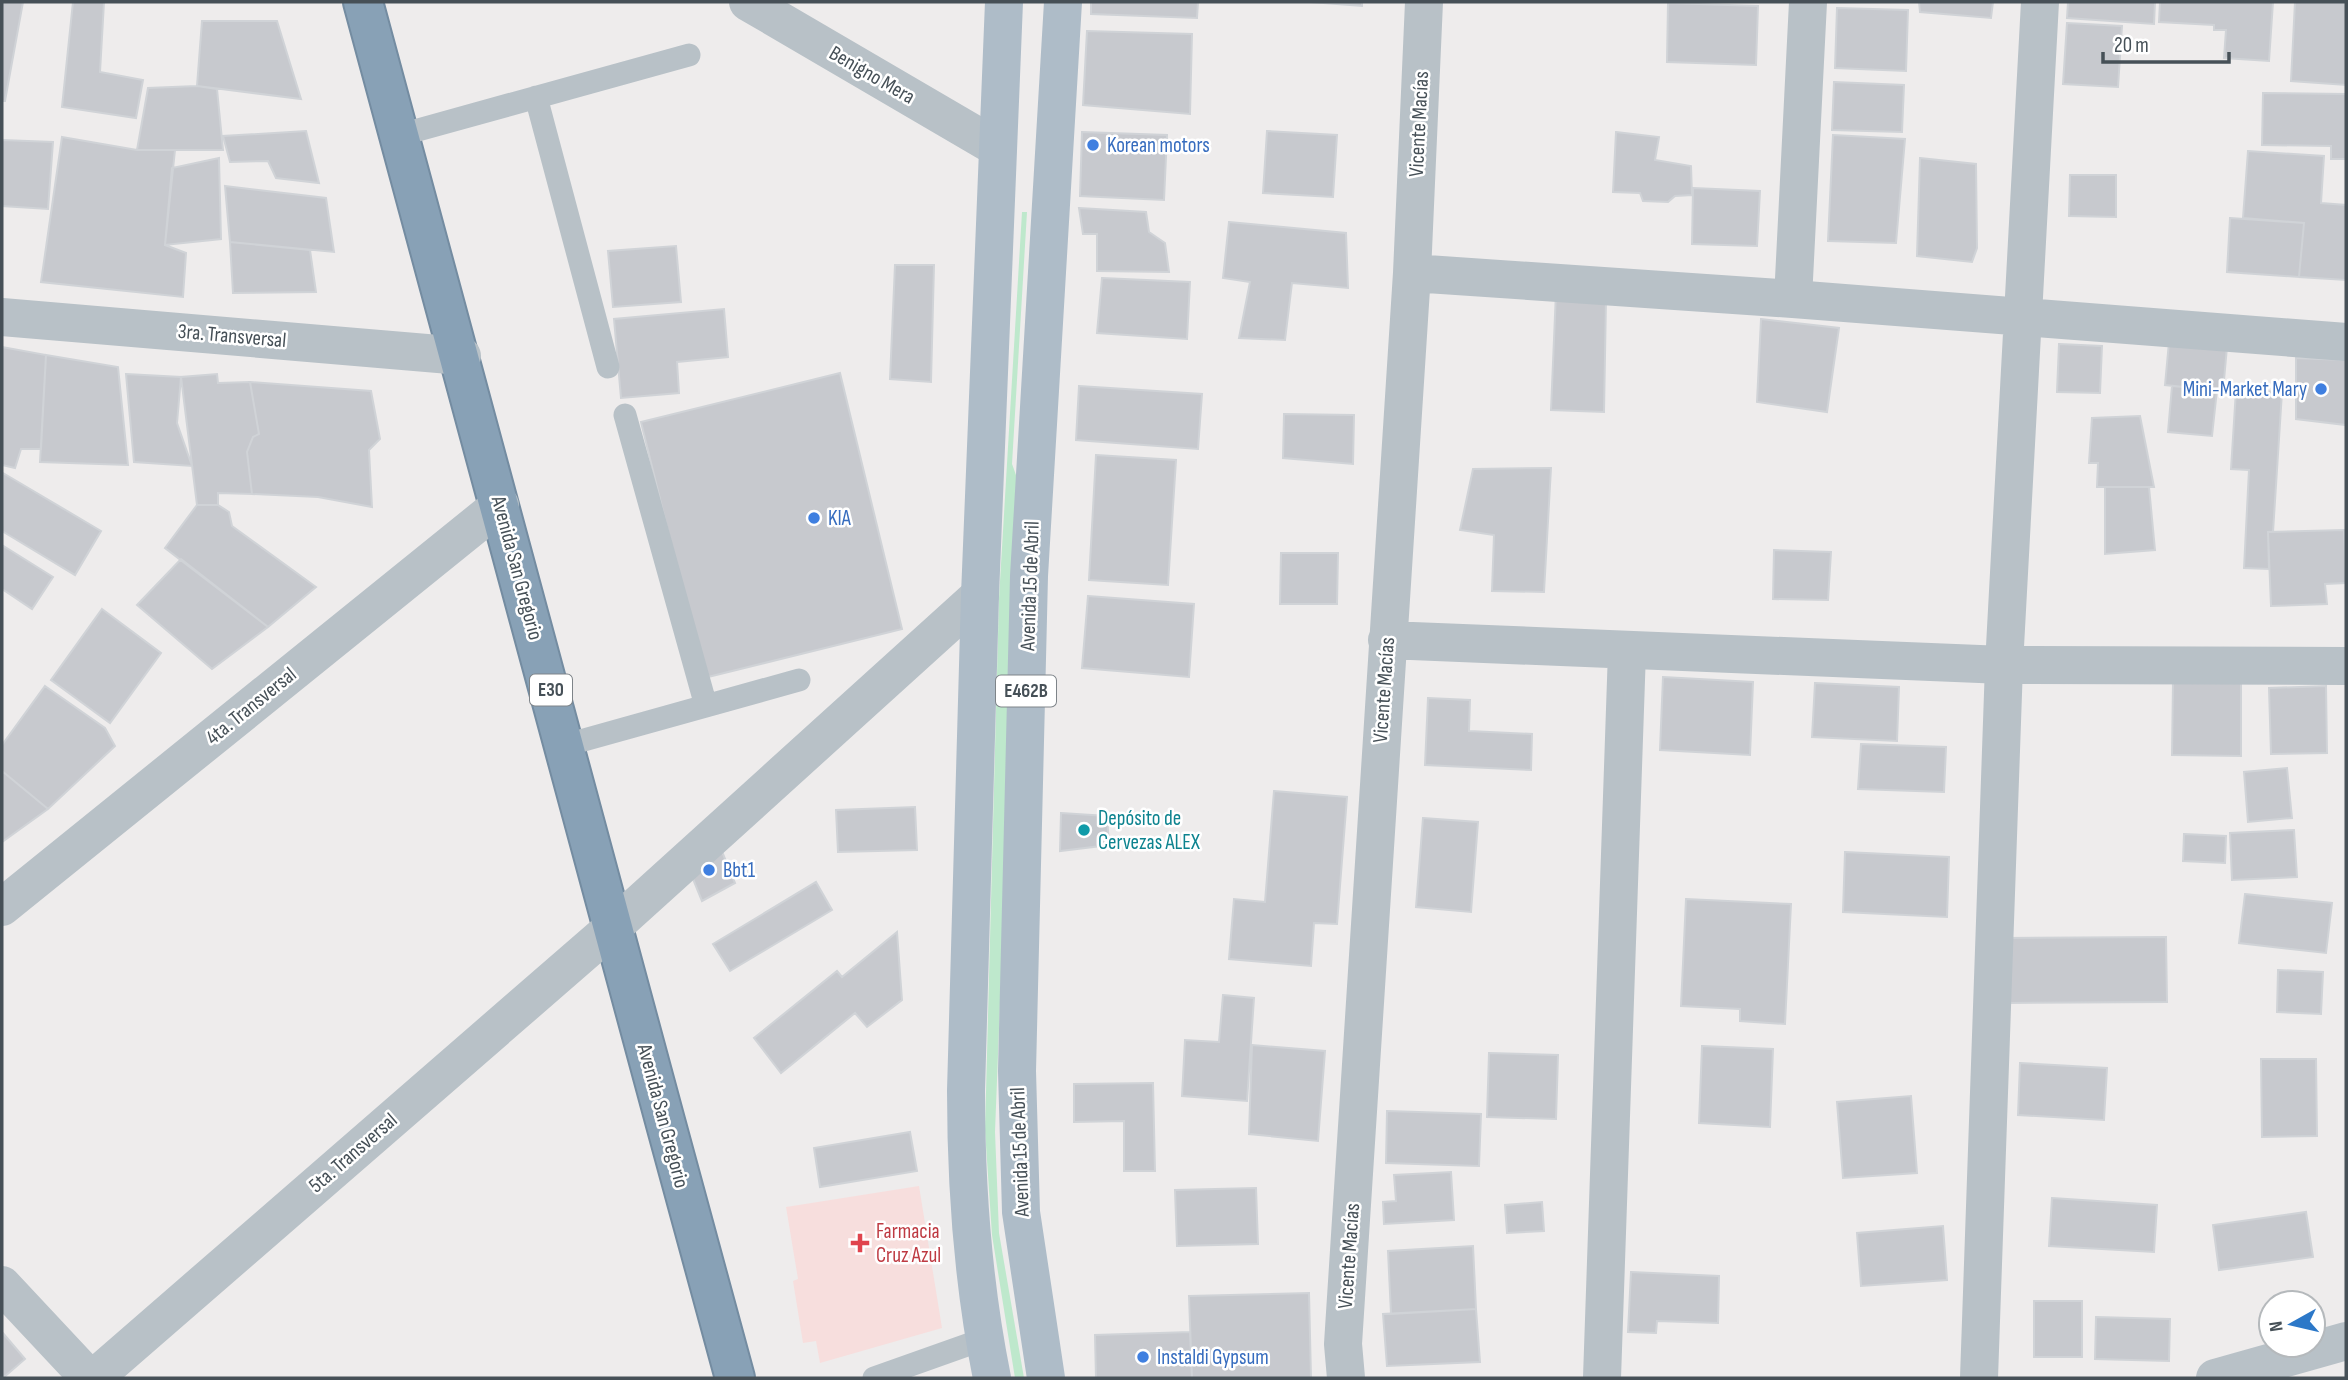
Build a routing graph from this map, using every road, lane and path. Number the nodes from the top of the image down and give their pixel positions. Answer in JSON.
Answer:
{"nodes":[{"id":1,"x":363,"y":2,"type":"edge"},
{"id":2,"x":748,"y":2,"type":"edge"},
{"id":3,"x":1004,"y":2,"type":"edge"},
{"id":4,"x":1063,"y":2,"type":"edge"},
{"id":5,"x":1424,"y":2,"type":"edge"},
{"id":6,"x":1808,"y":2,"type":"edge"},
{"id":7,"x":2040,"y":2,"type":"edge"},
{"id":8,"x":689,"y":55,"type":"dead end"},
{"id":9,"x":536,"y":97,"type":"junction"},
{"id":10,"x":400,"y":135,"type":"junction"},
{"id":11,"x":996,"y":147,"type":"junction"},
{"id":12,"x":1412,"y":273,"type":"junction"},
{"id":13,"x":1793,"y":299,"type":"junction"},
{"id":14,"x":2,"y":317,"type":"edge"},
{"id":15,"x":2022,"y":318,"type":"junction"},
{"id":16,"x":2346,"y":342,"type":"edge"},
{"id":17,"x":462,"y":355,"type":"junction"},
{"id":18,"x":608,"y":367,"type":"dead end"},
{"id":19,"x":625,"y":415,"type":"dead end"},
{"id":20,"x":500,"y":505,"type":"junction"},
{"id":21,"x":980,"y":595,"type":"junction"},
{"id":22,"x":1387,"y":640,"type":"junction"},
{"id":23,"x":1627,"y":651,"type":"junction"},
{"id":24,"x":2004,"y":665,"type":"junction"},
{"id":25,"x":2346,"y":666,"type":"edge"},
{"id":26,"x":799,"y":680,"type":"dead end"},
{"id":27,"x":706,"y":706,"type":"junction"},
{"id":28,"x":566,"y":745,"type":"junction"},
{"id":29,"x":2,"y":907,"type":"edge"},
{"id":30,"x":611,"y":929,"type":"junction"},
{"id":31,"x":2,"y":1285,"type":"edge"},
{"id":32,"x":984,"y":1339,"type":"junction"},
{"id":33,"x":2346,"y":1341,"type":"edge"},
{"id":34,"x":92,"y":1378,"type":"edge"},
{"id":35,"x":735,"y":1378,"type":"edge"},
{"id":36,"x":874,"y":1378,"type":"edge"},
{"id":37,"x":992,"y":1378,"type":"edge"},
{"id":38,"x":1046,"y":1378,"type":"edge"},
{"id":39,"x":1346,"y":1378,"type":"edge"},
{"id":40,"x":1602,"y":1378,"type":"edge"},
{"id":41,"x":1979,"y":1378,"type":"edge"},
{"id":42,"x":2215,"y":1378,"type":"edge"}],
"edges":[{"from":1,"to":10,"type":"highway","name":"Avenida San Gregorio","number":"E30"},
{"from":2,"to":11,"type":"street","name":"Benigno Mera"},
{"from":3,"to":11,"type":"main road","number":"E462B"},
{"from":4,"to":38,"type":"main road","name":"Avenida 15 de Abril","number":"E462B"},
{"from":5,"to":12,"type":"street","name":"Vicente Macías"},
{"from":6,"to":13,"type":"street"},
{"from":7,"to":15,"type":"street"},
{"from":8,"to":9,"type":"lane"},
{"from":9,"to":10,"type":"lane"},
{"from":9,"to":18,"type":"lane"},
{"from":10,"to":17,"type":"highway","name":"Avenida San Gregorio","number":"E30"},
{"from":11,"to":21,"type":"main road","number":"E462B"},
{"from":12,"to":13,"type":"street"},
{"from":12,"to":22,"type":"street","name":"Vicente Macías"},
{"from":13,"to":15,"type":"street"},
{"from":14,"to":17,"type":"street","name":"3ra. Transversal"},
{"from":15,"to":16,"type":"street"},
{"from":15,"to":24,"type":"street"},
{"from":17,"to":20,"type":"highway","name":"Avenida San Gregorio","number":"E30"},
{"from":19,"to":27,"type":"lane"},
{"from":20,"to":28,"type":"highway","name":"Avenida San Gregorio","number":"E30"},
{"from":20,"to":29,"type":"street","name":"4ta. Transversal"},
{"from":21,"to":30,"type":"street","name":"5ta. Transversal"},
{"from":21,"to":32,"type":"main road","number":"E462B"},
{"from":22,"to":23,"type":"street"},
{"from":22,"to":39,"type":"street","name":"Vicente Macías"},
{"from":23,"to":24,"type":"street"},
{"from":23,"to":40,"type":"street"},
{"from":24,"to":25,"type":"street"},
{"from":24,"to":41,"type":"street"},
{"from":26,"to":27,"type":"lane"},
{"from":27,"to":28,"type":"lane"},
{"from":28,"to":30,"type":"highway","name":"Avenida San Gregorio","number":"E30"},
{"from":30,"to":34,"type":"street","name":"5ta. Transversal"},
{"from":30,"to":35,"type":"highway","name":"Avenida San Gregorio","number":"E30"},
{"from":31,"to":34,"type":"street"},
{"from":32,"to":36,"type":"lane"},
{"from":32,"to":37,"type":"main road","number":"E462B"},
{"from":33,"to":42,"type":"street"}]}
